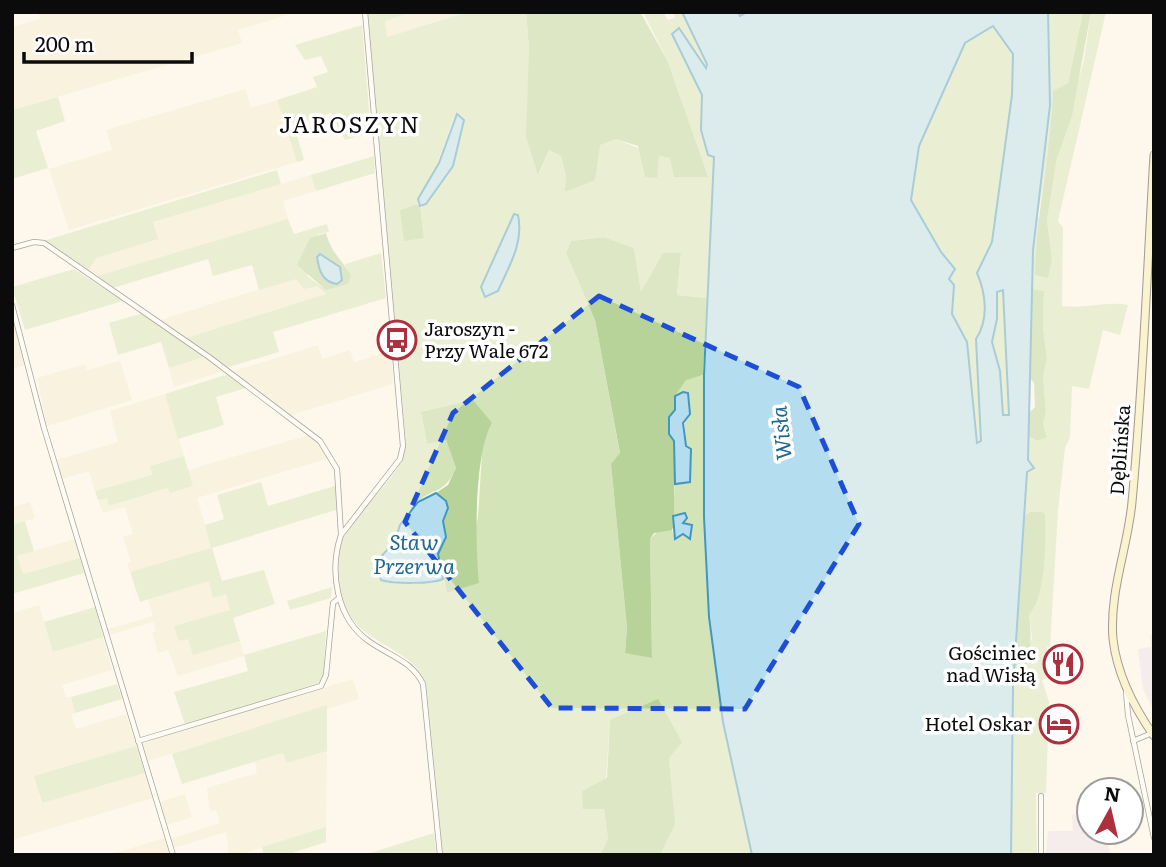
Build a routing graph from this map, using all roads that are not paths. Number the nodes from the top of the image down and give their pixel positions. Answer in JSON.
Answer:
{"nodes":[{"id":1,"x":365,"y":12,"type":"edge"},
{"id":2,"x":1154,"y":155,"type":"edge"},
{"id":3,"x":12,"y":248,"type":"edge"},
{"id":4,"x":12,"y":304,"type":"edge"},
{"id":5,"x":341,"y":535,"type":"junction"},
{"id":6,"x":339,"y":598,"type":"junction"},
{"id":7,"x":1126,"y":691,"type":"junction"},
{"id":8,"x":1153,"y":734,"type":"edge"},
{"id":9,"x":138,"y":741,"type":"junction"},
{"id":10,"x":1133,"y":741,"type":"junction"},
{"id":11,"x":1041,"y":796,"type":"dead end"},
{"id":12,"x":1154,"y":838,"type":"edge"},
{"id":13,"x":173,"y":855,"type":"edge"},
{"id":14,"x":440,"y":855,"type":"edge"},
{"id":15,"x":1041,"y":855,"type":"edge"}],
"edges":[{"from":1,"to":5,"type":"street"},
{"from":2,"to":7,"type":"main road","name":"Dęblińska"},
{"from":3,"to":5,"type":"street"},
{"from":4,"to":9,"type":"street"},
{"from":5,"to":6,"type":"street"},
{"from":6,"to":9,"type":"street"},
{"from":6,"to":14,"type":"street"},
{"from":7,"to":8,"type":"main road","name":"Dęblińska"},
{"from":7,"to":10,"type":"street"},
{"from":8,"to":10,"type":"street"},
{"from":9,"to":13,"type":"street"},
{"from":10,"to":12,"type":"street"},
{"from":11,"to":15,"type":"street"}]}
